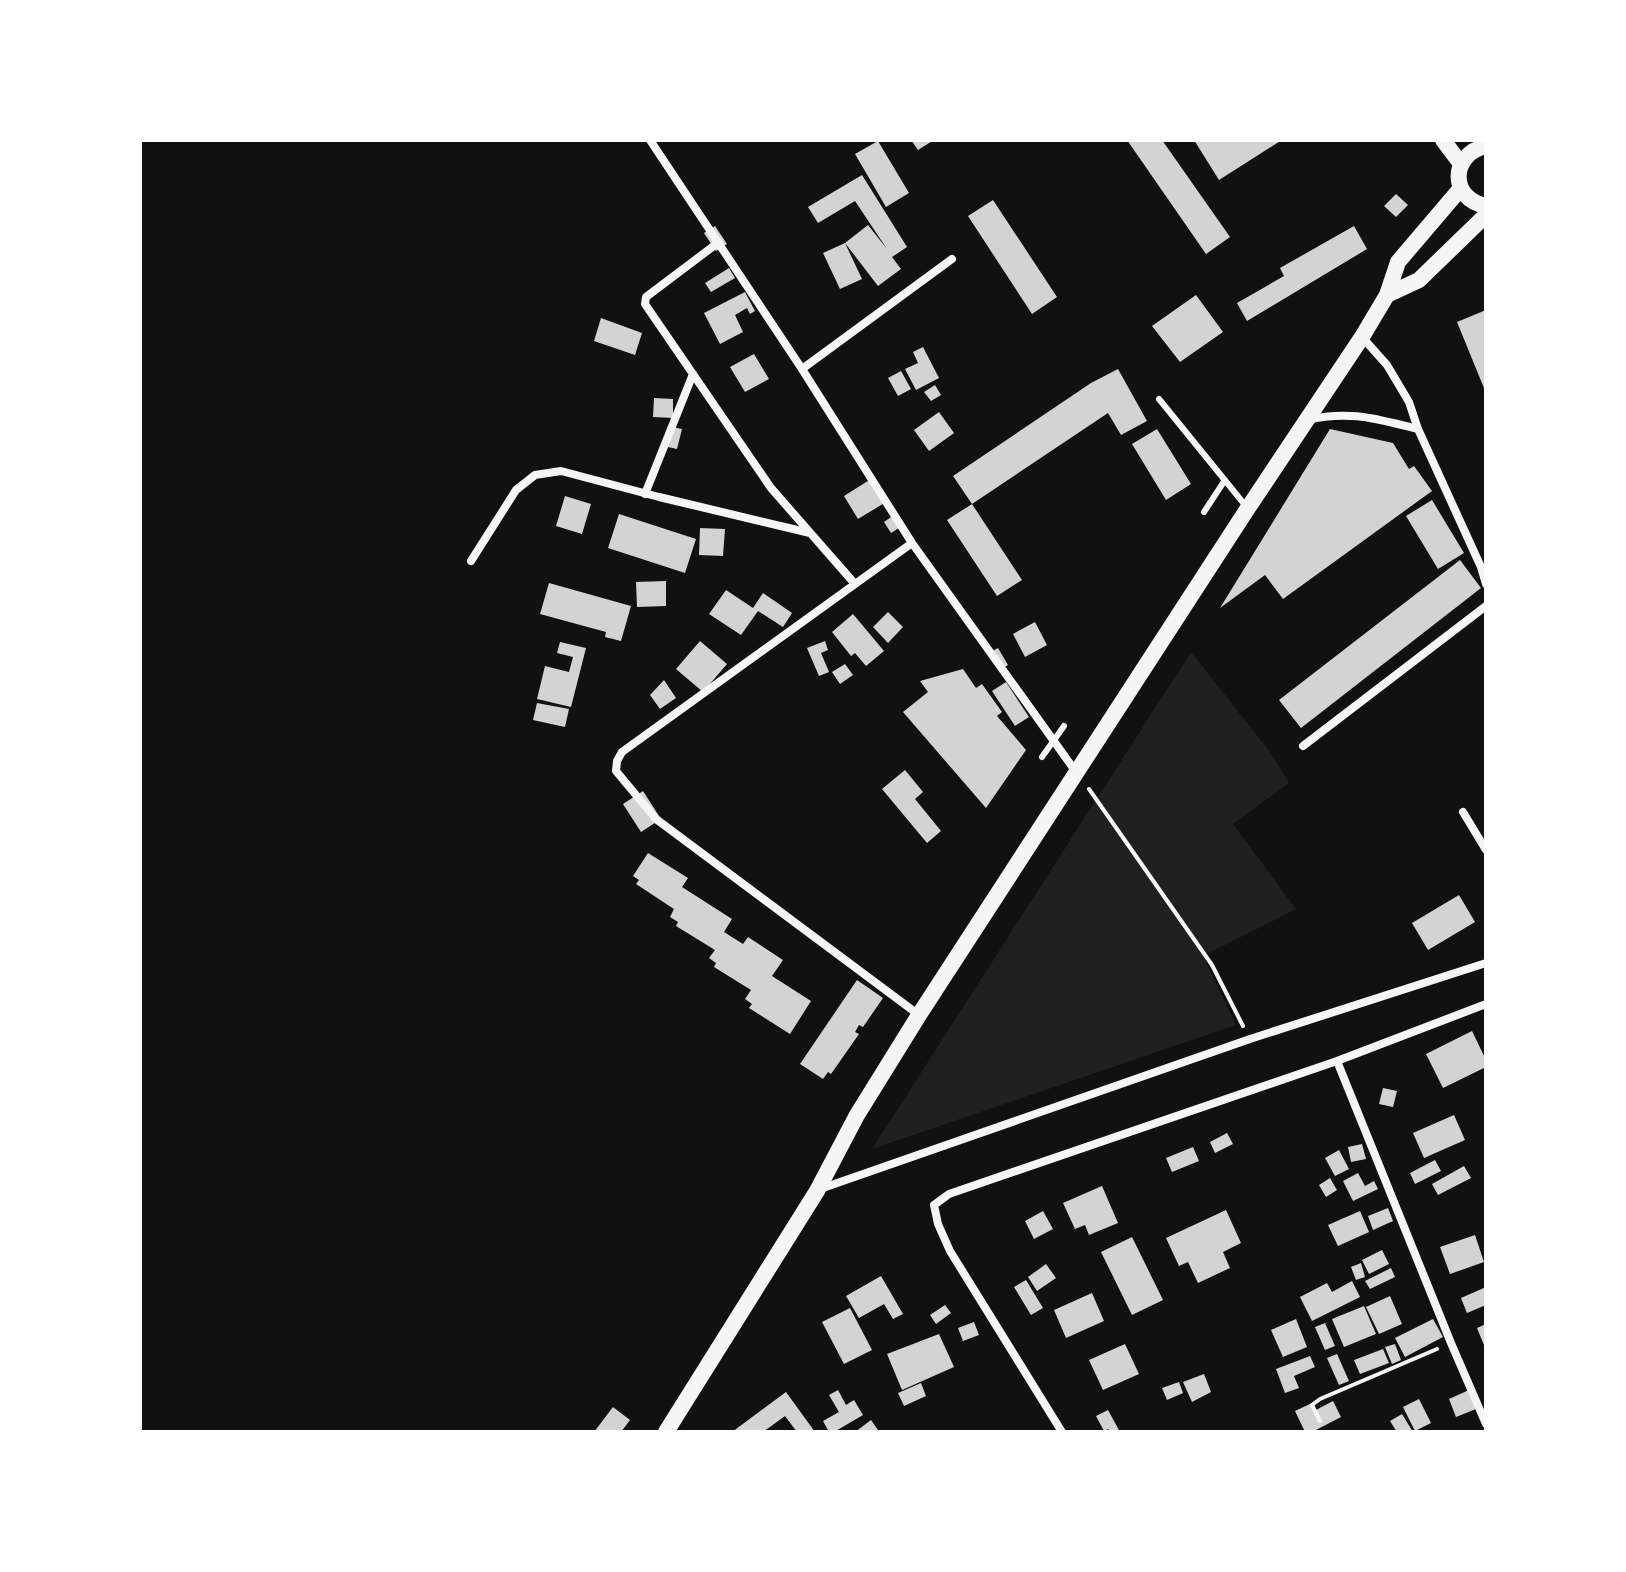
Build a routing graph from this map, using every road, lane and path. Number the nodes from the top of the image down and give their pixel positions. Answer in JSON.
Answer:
{"nodes":[{"id":1,"x":650,"y":140,"type":"edge"},
{"id":2,"x":1443,"y":140,"type":"edge"},
{"id":3,"x":1479,"y":144,"type":"edge"},
{"id":4,"x":1461,"y":164,"type":"junction"},
{"id":5,"x":1461,"y":188,"type":"junction"},
{"id":6,"x":1486,"y":206,"type":"edge"},
{"id":7,"x":1486,"y":215,"type":"edge"},
{"id":8,"x":719,"y":242,"type":"junction"},
{"id":9,"x":952,"y":259,"type":"dead end"},
{"id":10,"x":1387,"y":295,"type":"junction"},
{"id":11,"x":1362,"y":337,"type":"junction"},
{"id":12,"x":802,"y":369,"type":"junction"},
{"id":13,"x":693,"y":374,"type":"junction"},
{"id":14,"x":1159,"y":399,"type":"dead end"},
{"id":15,"x":1306,"y":421,"type":"junction"},
{"id":16,"x":1418,"y":429,"type":"junction"},
{"id":17,"x":1225,"y":480,"type":"junction"},
{"id":18,"x":645,"y":494,"type":"junction"},
{"id":19,"x":1248,"y":508,"type":"junction"},
{"id":20,"x":1204,"y":512,"type":"dead end"},
{"id":21,"x":811,"y":534,"type":"junction"},
{"id":22,"x":912,"y":543,"type":"junction"},
{"id":23,"x":471,"y":561,"type":"dead end"},
{"id":24,"x":1483,"y":566,"type":"edge"},
{"id":25,"x":855,"y":584,"type":"junction"},
{"id":26,"x":1486,"y":584,"type":"edge"},
{"id":27,"x":1486,"y":606,"type":"edge"},
{"id":28,"x":1064,"y":726,"type":"dead end"},
{"id":29,"x":1054,"y":741,"type":"junction"},
{"id":30,"x":1303,"y":746,"type":"dead end"},
{"id":31,"x":1042,"y":757,"type":"dead end"},
{"id":32,"x":1077,"y":772,"type":"junction"},
{"id":33,"x":1463,"y":812,"type":"dead end"},
{"id":34,"x":1486,"y":850,"type":"edge"},
{"id":35,"x":1486,"y":963,"type":"edge"},
{"id":36,"x":1486,"y":1004,"type":"edge"},
{"id":37,"x":919,"y":1015,"type":"junction"},
{"id":38,"x":1250,"y":1039,"type":"junction"},
{"id":39,"x":1337,"y":1061,"type":"junction"},
{"id":40,"x":817,"y":1191,"type":"junction"},
{"id":41,"x":1451,"y":1343,"type":"junction"},
{"id":42,"x":1320,"y":1421,"type":"dead end"},
{"id":43,"x":1486,"y":1424,"type":"edge"},
{"id":44,"x":666,"y":1432,"type":"edge"},
{"id":45,"x":1062,"y":1432,"type":"edge"}],
"edges":[{"from":1,"to":8,"type":"street"},
{"from":2,"to":4,"type":"main road"},
{"from":3,"to":4,"type":"main road"},
{"from":4,"to":5,"type":"main road"},
{"from":5,"to":6,"type":"main road"},
{"from":5,"to":10,"type":"main road"},
{"from":7,"to":10,"type":"main road"},
{"from":8,"to":12,"type":"street"},
{"from":8,"to":13,"type":"street"},
{"from":9,"to":12,"type":"street"},
{"from":10,"to":11,"type":"main road"},
{"from":11,"to":15,"type":"main road"},
{"from":11,"to":16,"type":"street"},
{"from":12,"to":22,"type":"street"},
{"from":13,"to":18,"type":"street"},
{"from":13,"to":21,"type":"street"},
{"from":14,"to":17,"type":"lane"},
{"from":15,"to":16,"type":"street"},
{"from":15,"to":19,"type":"main road"},
{"from":16,"to":24,"type":"street"},
{"from":17,"to":19,"type":"lane"},
{"from":17,"to":20,"type":"lane"},
{"from":18,"to":21,"type":"street"},
{"from":18,"to":23,"type":"street"},
{"from":19,"to":32,"type":"main road"},
{"from":21,"to":25,"type":"street"},
{"from":22,"to":25,"type":"street"},
{"from":22,"to":29,"type":"street"},
{"from":24,"to":26,"type":"street"},
{"from":25,"to":37,"type":"street"},
{"from":27,"to":30,"type":"street"},
{"from":28,"to":29,"type":"lane"},
{"from":29,"to":31,"type":"lane"},
{"from":29,"to":32,"type":"street"},
{"from":32,"to":37,"type":"main road"},
{"from":32,"to":38,"type":"path"},
{"from":33,"to":34,"type":"street"},
{"from":35,"to":38,"type":"street"},
{"from":36,"to":39,"type":"street"},
{"from":37,"to":40,"type":"main road"},
{"from":38,"to":40,"type":"street"},
{"from":39,"to":41,"type":"street"},
{"from":39,"to":45,"type":"street"},
{"from":40,"to":44,"type":"main road"},
{"from":41,"to":42,"type":"path"},
{"from":41,"to":43,"type":"street"}]}
